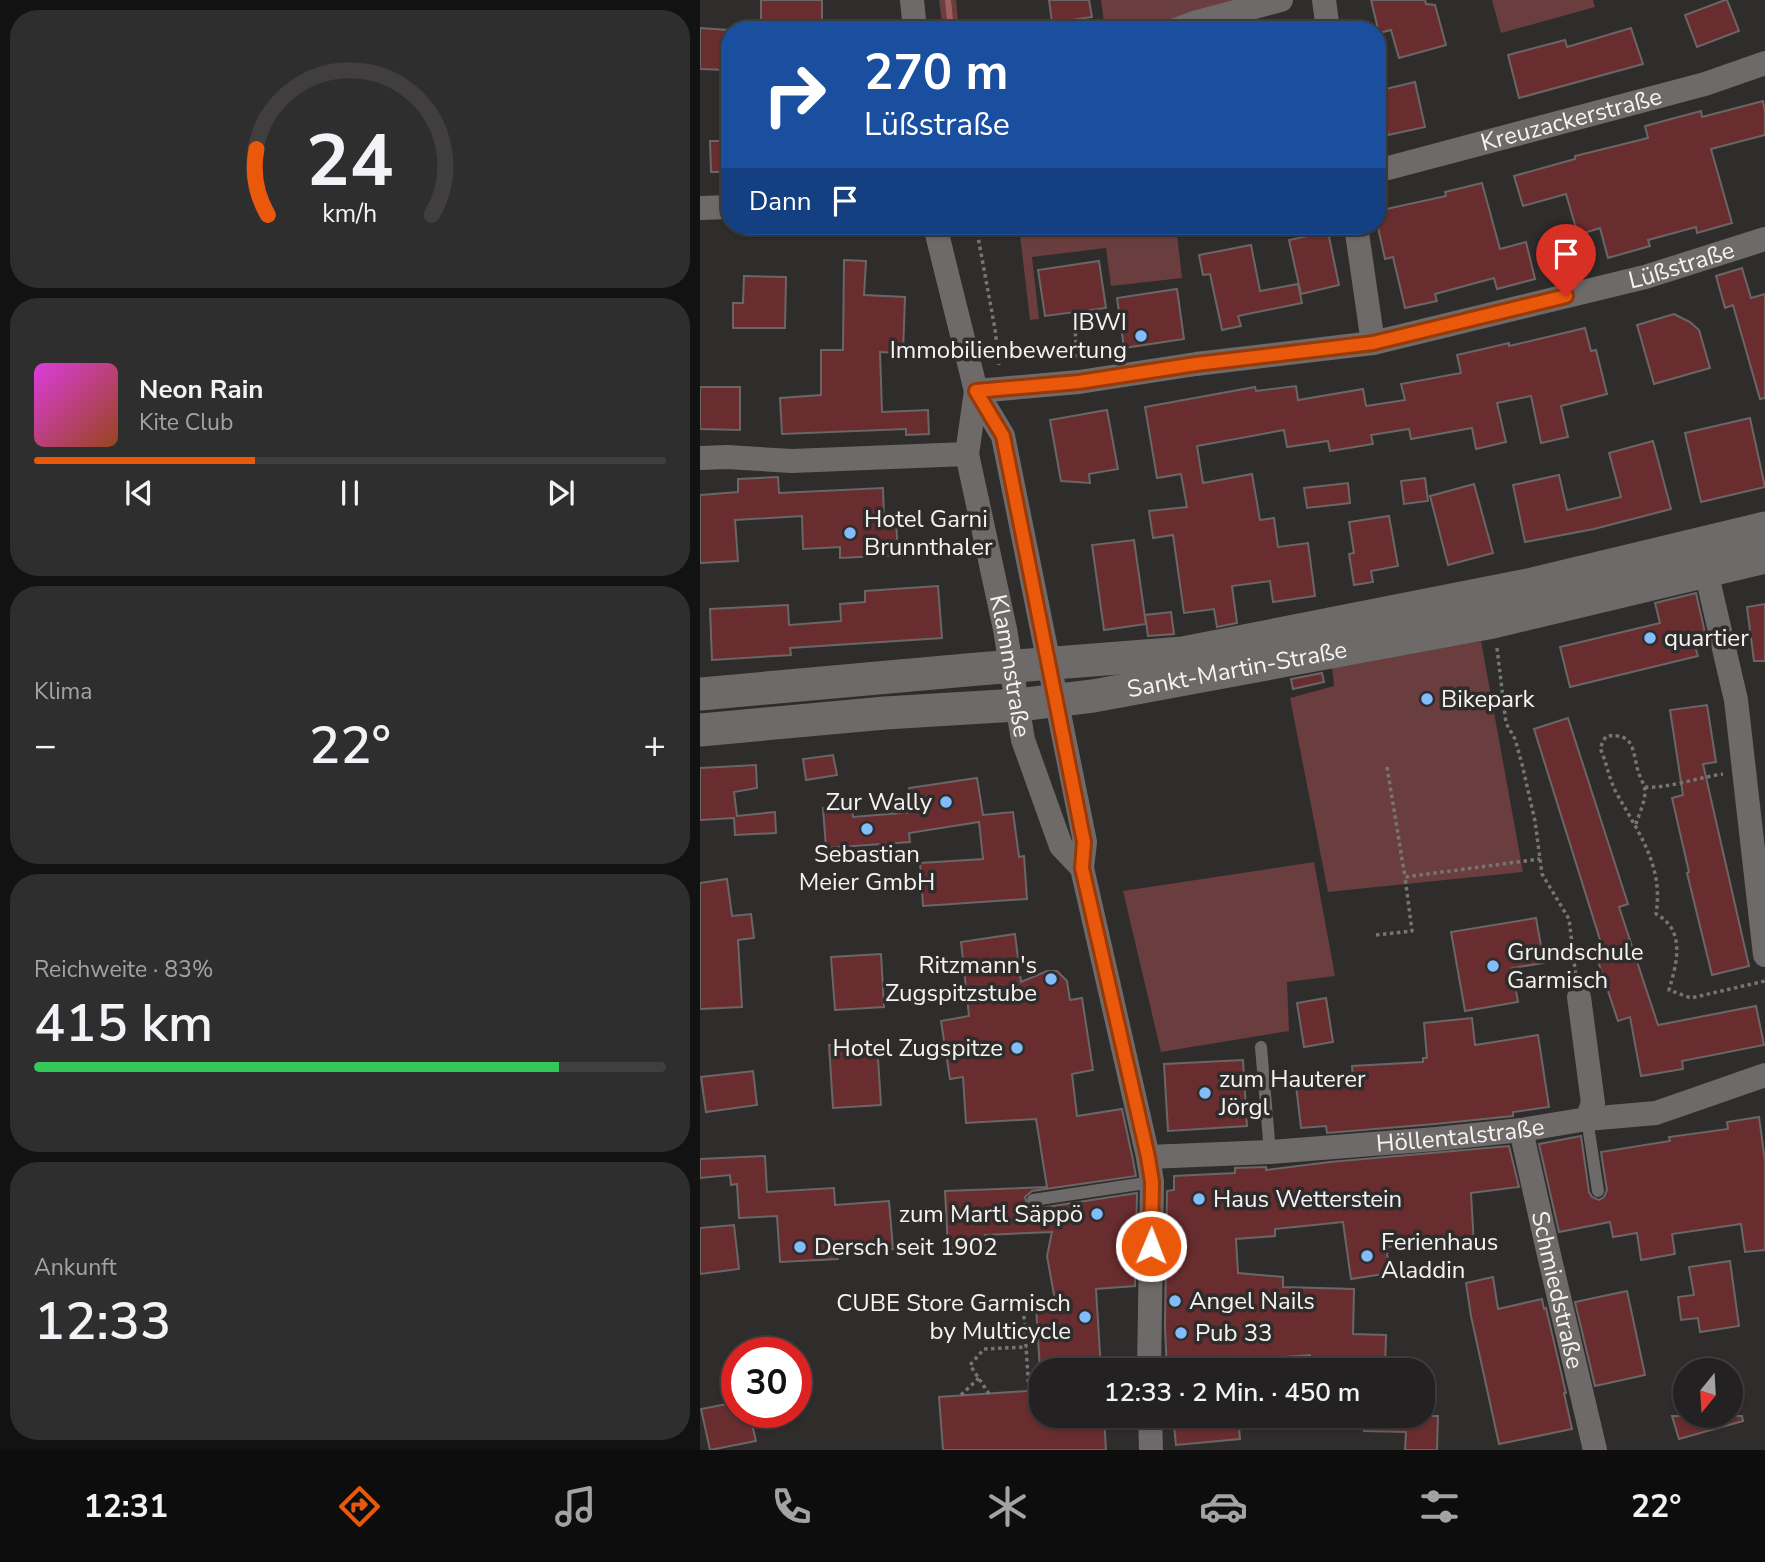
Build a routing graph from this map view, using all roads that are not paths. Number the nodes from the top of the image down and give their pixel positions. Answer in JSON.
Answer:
{"nodes":[{"id":1,"x":912,"y":0,"type":"edge"},
{"id":2,"x":1281,"y":0,"type":"edge"},
{"id":3,"x":1324,"y":0,"type":"edge"},
{"id":4,"x":914,"y":21,"type":"edge"},
{"id":5,"x":1200,"y":21,"type":"edge"},
{"id":6,"x":1327,"y":21,"type":"edge"},
{"id":7,"x":1765,"y":63,"type":"edge"},
{"id":8,"x":1386,"y":169,"type":"edge"},
{"id":9,"x":721,"y":207,"type":"edge"},
{"id":10,"x":700,"y":208,"type":"edge"},
{"id":11,"x":937,"y":235,"type":"edge"},
{"id":12,"x":1357,"y":235,"type":"edge"},
{"id":13,"x":1765,"y":239,"type":"edge"},
{"id":14,"x":1373,"y":343,"type":"junction"},
{"id":15,"x":976,"y":391,"type":"junction"},
{"id":16,"x":967,"y":454,"type":"junction"},
{"id":17,"x":700,"y":458,"type":"edge"},
{"id":18,"x":1765,"y":528,"type":"edge"},
{"id":19,"x":1765,"y":556,"type":"edge"},
{"id":20,"x":1702,"y":557,"type":"junction"},
{"id":21,"x":1049,"y":664,"type":"junction"},
{"id":22,"x":1011,"y":667,"type":"junction"},
{"id":23,"x":700,"y":694,"type":"edge"},
{"id":24,"x":1057,"y":701,"type":"junction"},
{"id":25,"x":1018,"y":705,"type":"junction"},
{"id":26,"x":700,"y":730,"type":"edge"},
{"id":27,"x":1082,"y":868,"type":"junction"},
{"id":28,"x":1765,"y":955,"type":"edge"},
{"id":29,"x":1579,"y":997,"type":"road end"},
{"id":30,"x":1261,"y":1047,"type":"dead end"},
{"id":31,"x":1765,"y":1075,"type":"edge"},
{"id":32,"x":1587,"y":1119,"type":"junction"},
{"id":33,"x":1521,"y":1130,"type":"junction"},
{"id":34,"x":1270,"y":1152,"type":"junction"},
{"id":35,"x":1148,"y":1157,"type":"junction"},
{"id":36,"x":1152,"y":1182,"type":"junction"},
{"id":37,"x":1598,"y":1191,"type":"dead end"},
{"id":38,"x":1033,"y":1200,"type":"dead end"},
{"id":39,"x":1149,"y":1358,"type":"edge"},
{"id":40,"x":1150,"y":1428,"type":"edge"},
{"id":41,"x":1151,"y":1450,"type":"edge"},
{"id":42,"x":1595,"y":1450,"type":"edge"}],
"edges":[{"from":1,"to":4,"type":"street"},
{"from":2,"to":5,"type":"street"},
{"from":3,"to":6,"type":"street"},
{"from":7,"to":8,"type":"street","name":"Kreuzackerstraße"},
{"from":9,"to":10,"type":"street"},
{"from":11,"to":15,"type":"street","name":"Klammstraße"},
{"from":12,"to":14,"type":"street"},
{"from":13,"to":14,"type":"street","name":"Lüßstraße"},
{"from":14,"to":15,"type":"street","name":"Lüßstraße"},
{"from":15,"to":16,"type":"street","name":"Klammstraße"},
{"from":15,"to":21,"type":"street","name":"Klammstraße"},
{"from":16,"to":17,"type":"street"},
{"from":16,"to":22,"type":"street","name":"Klammstraße"},
{"from":18,"to":20,"type":"main road","name":"Sankt-Martin-Straße"},
{"from":19,"to":20,"type":"main road","name":"Sankt-Martin-Straße"},
{"from":20,"to":21,"type":"main road","name":"Sankt-Martin-Straße"},
{"from":20,"to":24,"type":"main road","name":"Sankt-Martin-Straße"},
{"from":20,"to":28,"type":"street"},
{"from":21,"to":22,"type":"main road","name":"Sankt-Martin-Straße"},
{"from":21,"to":24,"type":"street","name":"Klammstraße"},
{"from":22,"to":23,"type":"main road","name":"Sankt-Martin-Straße"},
{"from":22,"to":25,"type":"street","name":"Klammstraße"},
{"from":24,"to":25,"type":"main road","name":"Sankt-Martin-Straße"},
{"from":24,"to":27,"type":"street","name":"Klammstraße"},
{"from":25,"to":26,"type":"main road","name":"Sankt-Martin-Straße"},
{"from":25,"to":27,"type":"street","name":"Klammstraße"},
{"from":27,"to":35,"type":"street","name":"Klammstraße"},
{"from":29,"to":32,"type":"street"},
{"from":30,"to":34,"type":"lane"},
{"from":31,"to":32,"type":"street","name":"Höllentalstraße"},
{"from":32,"to":33,"type":"street","name":"Höllentalstraße"},
{"from":32,"to":37,"type":"lane"},
{"from":33,"to":34,"type":"street","name":"Höllentalstraße"},
{"from":33,"to":42,"type":"street","name":"Schmiedstraße"},
{"from":34,"to":35,"type":"street","name":"Höllentalstraße"},
{"from":35,"to":36,"type":"street","name":"Klammstraße"},
{"from":36,"to":38,"type":"lane"},
{"from":36,"to":39,"type":"street","name":"Klammstraße"},
{"from":40,"to":41,"type":"street"}]}
